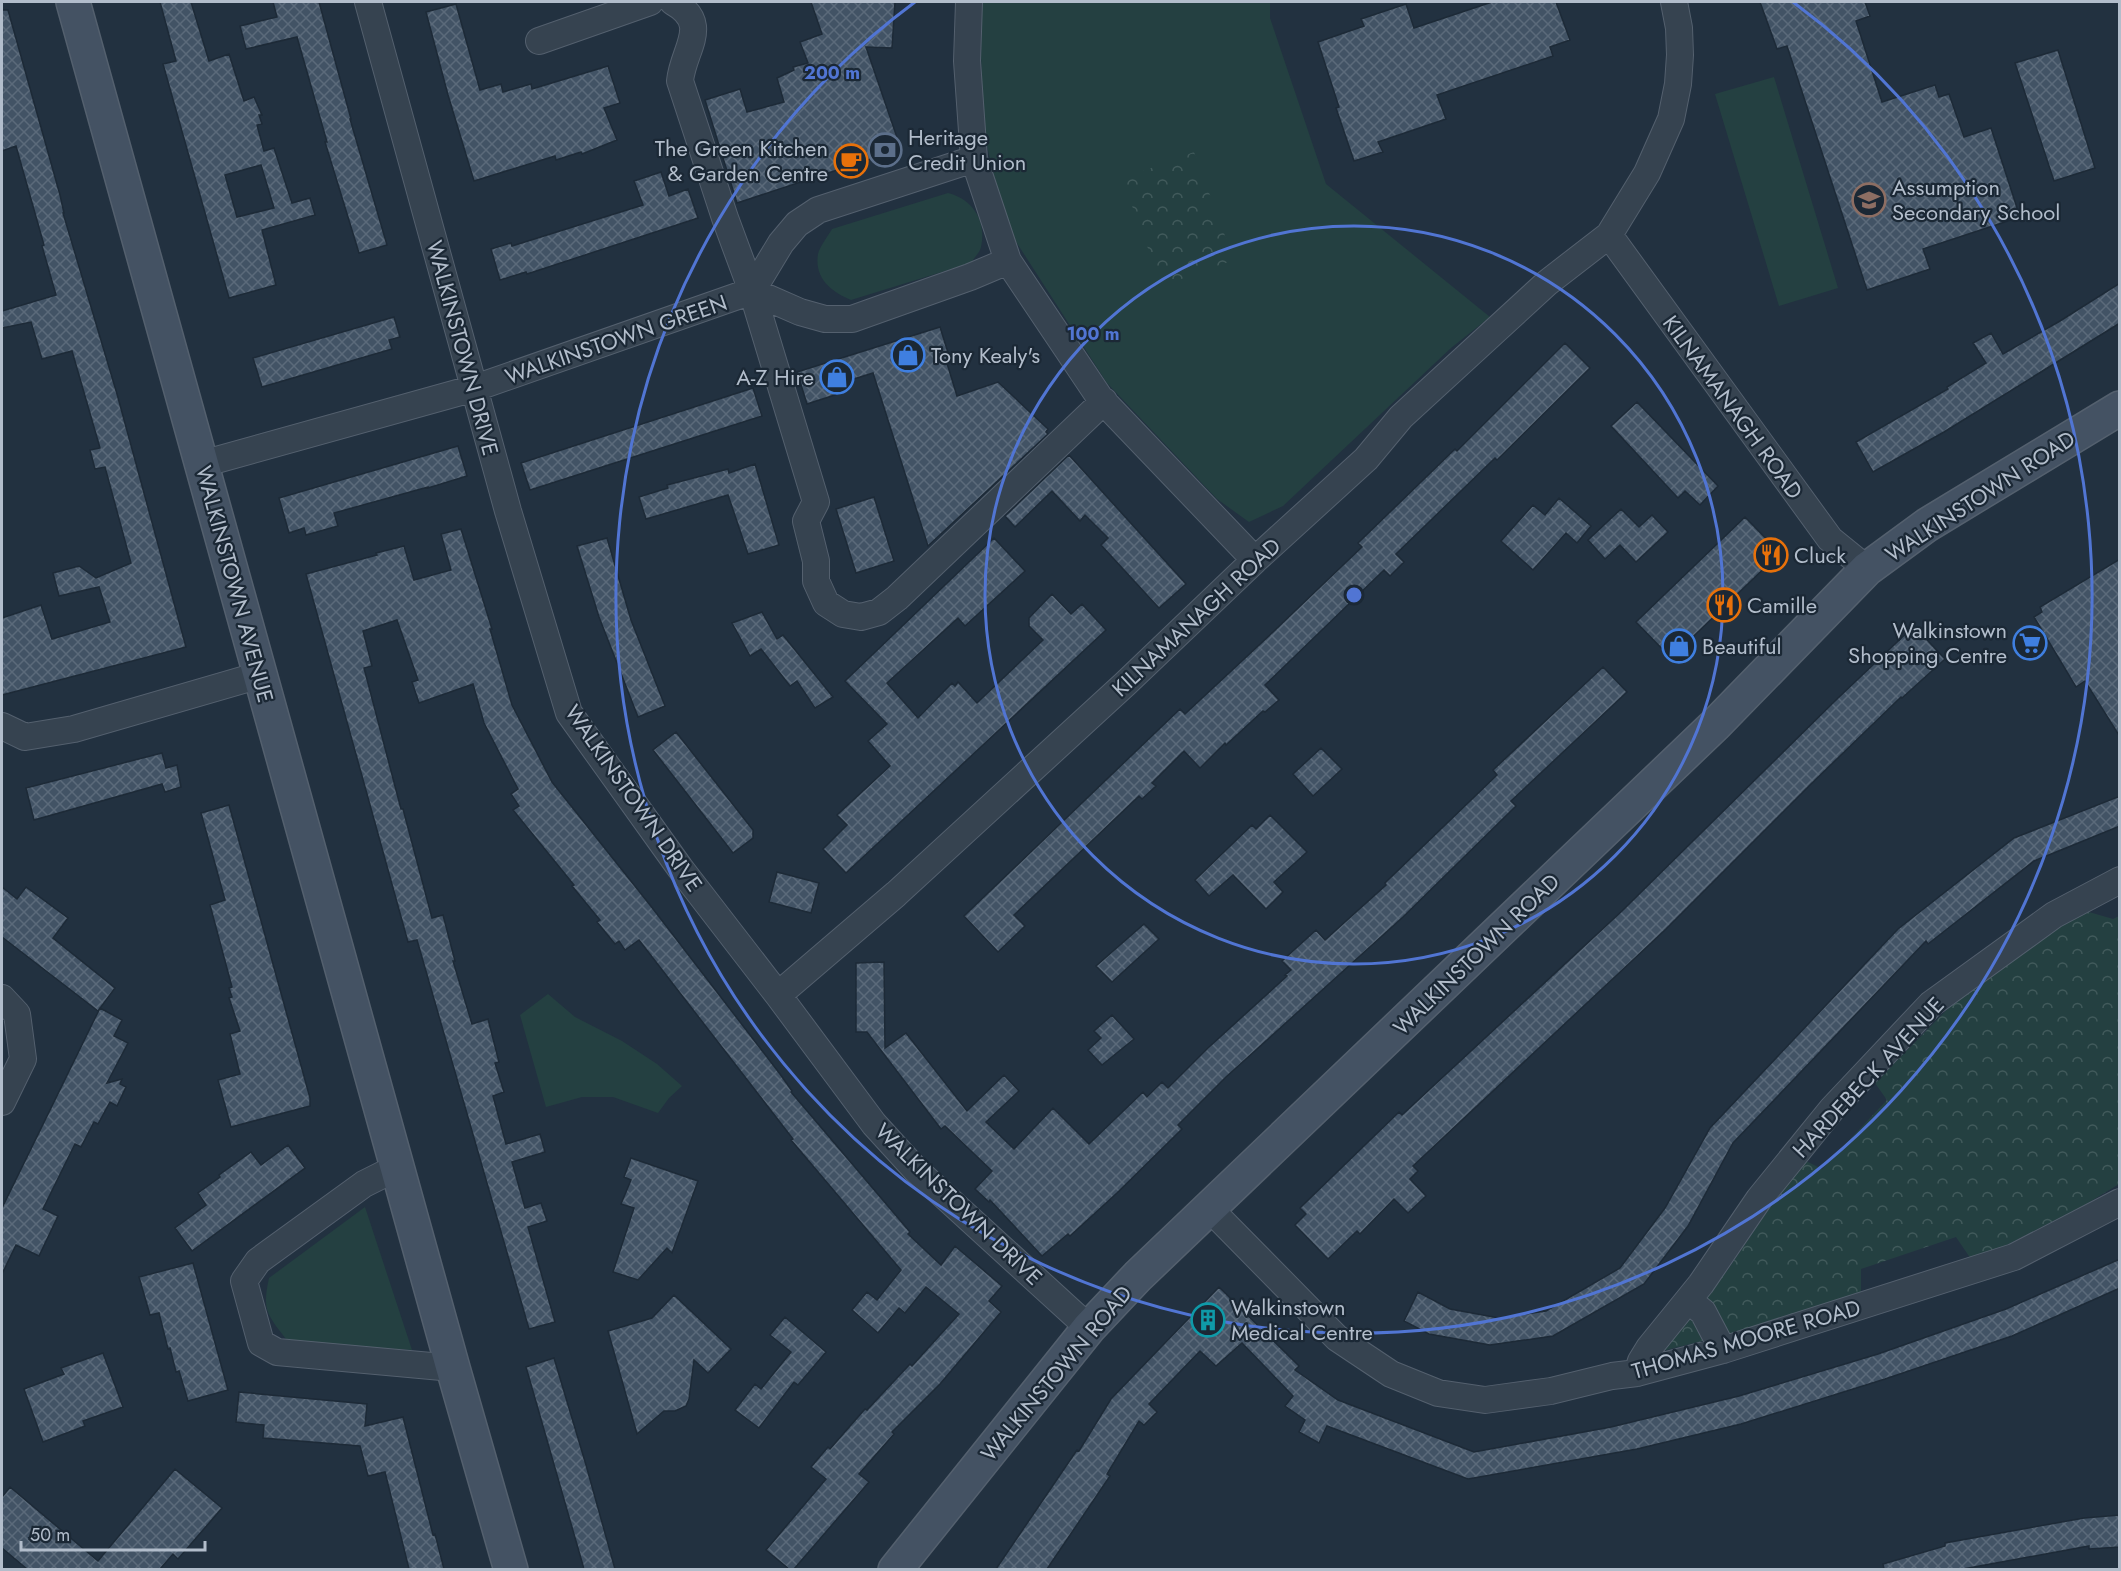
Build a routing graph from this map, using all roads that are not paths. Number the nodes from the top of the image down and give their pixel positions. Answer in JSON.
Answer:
{"nodes":[{"id":1,"x":74,"y":2,"type":"edge"},
{"id":2,"x":368,"y":2,"type":"edge"},
{"id":3,"x":650,"y":2,"type":"edge"},
{"id":4,"x":673,"y":2,"type":"edge"},
{"id":5,"x":969,"y":2,"type":"edge"},
{"id":6,"x":1674,"y":2,"type":"edge"},
{"id":7,"x":538,"y":41,"type":"dead end"},
{"id":8,"x":974,"y":159,"type":"junction"},
{"id":9,"x":1609,"y":235,"type":"junction"},
{"id":10,"x":1008,"y":261,"type":"junction"},
{"id":11,"x":752,"y":291,"type":"junction"},
{"id":12,"x":475,"y":388,"type":"junction"},
{"id":13,"x":1104,"y":401,"type":"junction"},
{"id":14,"x":2120,"y":408,"type":"edge"},
{"id":15,"x":202,"y":464,"type":"junction"},
{"id":16,"x":1255,"y":560,"type":"junction"},
{"id":17,"x":1867,"y":569,"type":"junction"},
{"id":18,"x":260,"y":675,"type":"junction"},
{"id":19,"x":2,"y":726,"type":"edge"},
{"id":20,"x":2120,"y":880,"type":"edge"},
{"id":21,"x":778,"y":995,"type":"junction"},
{"id":22,"x":2,"y":998,"type":"edge"},
{"id":23,"x":2,"y":1102,"type":"edge"},
{"id":24,"x":398,"y":1167,"type":"junction"},
{"id":25,"x":2120,"y":1202,"type":"edge"},
{"id":26,"x":1209,"y":1208,"type":"junction"},
{"id":27,"x":1688,"y":1299,"type":"junction"},
{"id":28,"x":1089,"y":1328,"type":"junction"},
{"id":29,"x":1723,"y":1350,"type":"junction"},
{"id":30,"x":453,"y":1368,"type":"junction"},
{"id":31,"x":1637,"y":1373,"type":"junction"},
{"id":32,"x":511,"y":1569,"type":"edge"},
{"id":33,"x":895,"y":1569,"type":"edge"}],
"edges":[{"from":1,"to":15,"type":"main road","name":"WALKINSTOWN AVENUE"},
{"from":2,"to":12,"type":"street","name":"WALKINSTOWN DRIVE"},
{"from":3,"to":7,"type":"street"},
{"from":4,"to":11,"type":"street"},
{"from":5,"to":8,"type":"street"},
{"from":6,"to":9,"type":"street","name":"KILNAMANAGH ROAD"},
{"from":8,"to":10,"type":"street"},
{"from":8,"to":11,"type":"street","name":"WALKINSTOWN GREEN"},
{"from":9,"to":16,"type":"street","name":"KILNAMANAGH ROAD"},
{"from":9,"to":17,"type":"street","name":"KILNAMANAGH ROAD"},
{"from":10,"to":11,"type":"street","name":"WALKINSTOWN GREEN"},
{"from":10,"to":13,"type":"street"},
{"from":11,"to":12,"type":"street","name":"WALKINSTOWN GREEN"},
{"from":11,"to":13,"type":"street"},
{"from":12,"to":15,"type":"street","name":"WALKINSTOWN GREEN"},
{"from":12,"to":21,"type":"street","name":"WALKINSTOWN DRIVE"},
{"from":13,"to":16,"type":"street"},
{"from":14,"to":17,"type":"main road","name":"WALKINSTOWN ROAD"},
{"from":15,"to":18,"type":"main road","name":"WALKINSTOWN AVENUE"},
{"from":16,"to":21,"type":"street","name":"KILNAMANAGH ROAD"},
{"from":17,"to":26,"type":"main road","name":"WALKINSTOWN ROAD"},
{"from":18,"to":19,"type":"street"},
{"from":18,"to":24,"type":"main road","name":"WALKINSTOWN AVENUE"},
{"from":20,"to":27,"type":"street","name":"HARDEBECK AVENUE"},
{"from":21,"to":28,"type":"street","name":"WALKINSTOWN DRIVE"},
{"from":22,"to":23,"type":"street"},
{"from":24,"to":30,"type":"main road","name":"WALKINSTOWN AVENUE"},
{"from":24,"to":30,"type":"street"},
{"from":25,"to":29,"type":"street","name":"THOMAS MOORE ROAD"},
{"from":26,"to":28,"type":"main road","name":"WALKINSTOWN ROAD"},
{"from":26,"to":31,"type":"street","name":"THOMAS MOORE ROAD"},
{"from":27,"to":29,"type":"street"},
{"from":27,"to":31,"type":"street","name":"HARDEBECK AVENUE"},
{"from":28,"to":33,"type":"main road","name":"WALKINSTOWN ROAD"},
{"from":29,"to":31,"type":"street","name":"THOMAS MOORE ROAD"},
{"from":30,"to":32,"type":"main road","name":"WALKINSTOWN AVENUE"}]}
